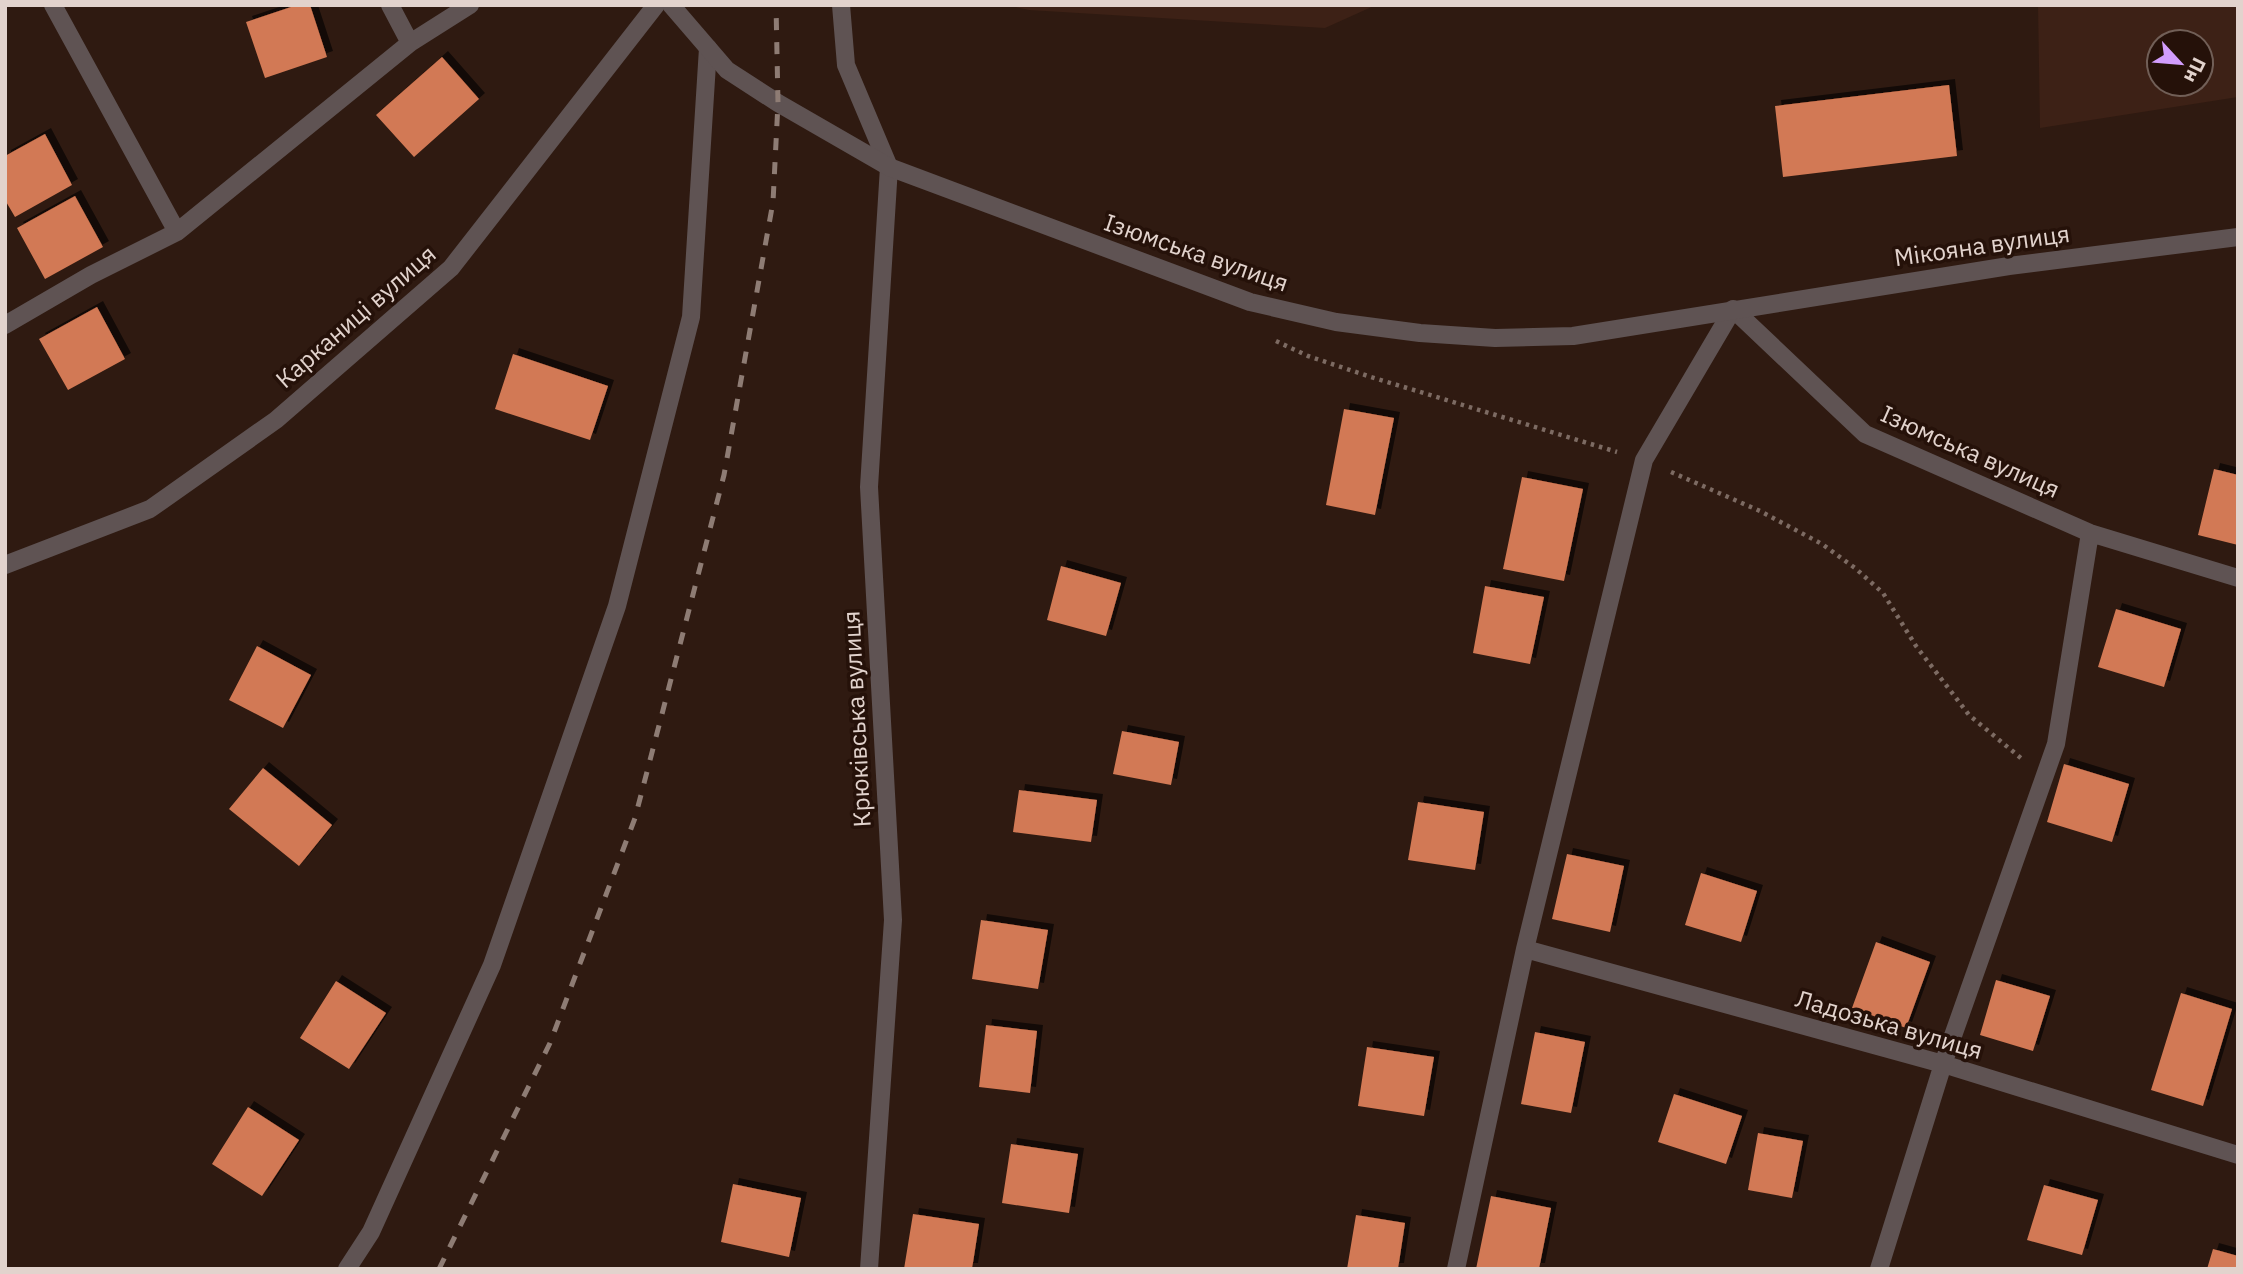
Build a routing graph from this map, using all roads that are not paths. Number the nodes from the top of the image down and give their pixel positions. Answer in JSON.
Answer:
{"nodes":[{"id":1,"x":53,"y":5,"type":"edge"},
{"id":2,"x":390,"y":5,"type":"edge"},
{"id":3,"x":470,"y":5,"type":"edge"},
{"id":4,"x":656,"y":5,"type":"edge"},
{"id":5,"x":671,"y":5,"type":"edge"},
{"id":6,"x":841,"y":5,"type":"edge"},
{"id":7,"x":410,"y":43,"type":"junction"},
{"id":8,"x":708,"y":48,"type":"junction"},
{"id":9,"x":889,"y":167,"type":"junction"},
{"id":10,"x":177,"y":232,"type":"junction"},
{"id":11,"x":2238,"y":237,"type":"edge"},
{"id":12,"x":1733,"y":309,"type":"junction"},
{"id":13,"x":5,"y":325,"type":"edge"},
{"id":14,"x":2090,"y":533,"type":"junction"},
{"id":15,"x":5,"y":565,"type":"edge"},
{"id":16,"x":2238,"y":578,"type":"edge"},
{"id":17,"x":1525,"y":949,"type":"junction"},
{"id":18,"x":1943,"y":1064,"type":"junction"},
{"id":19,"x":2238,"y":1156,"type":"edge"},
{"id":20,"x":346,"y":1269,"type":"edge"},
{"id":21,"x":869,"y":1269,"type":"edge"},
{"id":22,"x":1456,"y":1269,"type":"edge"},
{"id":23,"x":1879,"y":1269,"type":"edge"}],
"edges":[{"from":1,"to":10,"type":"street"},
{"from":2,"to":7,"type":"street"},
{"from":3,"to":7,"type":"street"},
{"from":4,"to":15,"type":"street","name":"Карканиці вулиця"},
{"from":5,"to":8,"type":"street","name":"Ізюмська вулиця"},
{"from":6,"to":9,"type":"street"},
{"from":7,"to":10,"type":"street"},
{"from":8,"to":9,"type":"street","name":"Ізюмська вулиця"},
{"from":8,"to":20,"type":"street"},
{"from":9,"to":12,"type":"street","name":"Ізюмська вулиця"},
{"from":9,"to":21,"type":"street","name":"Крюківська вулиця"},
{"from":10,"to":13,"type":"street"},
{"from":11,"to":12,"type":"street","name":"Мікояна вулиця"},
{"from":12,"to":14,"type":"street","name":"Ізюмська вулиця"},
{"from":12,"to":17,"type":"street"},
{"from":14,"to":16,"type":"street","name":"Ізюмська вулиця"},
{"from":14,"to":18,"type":"street"},
{"from":17,"to":18,"type":"street","name":"Ладозька вулиця"},
{"from":17,"to":22,"type":"street"},
{"from":18,"to":19,"type":"street","name":"Ладозька вулиця"},
{"from":18,"to":23,"type":"street"}]}
